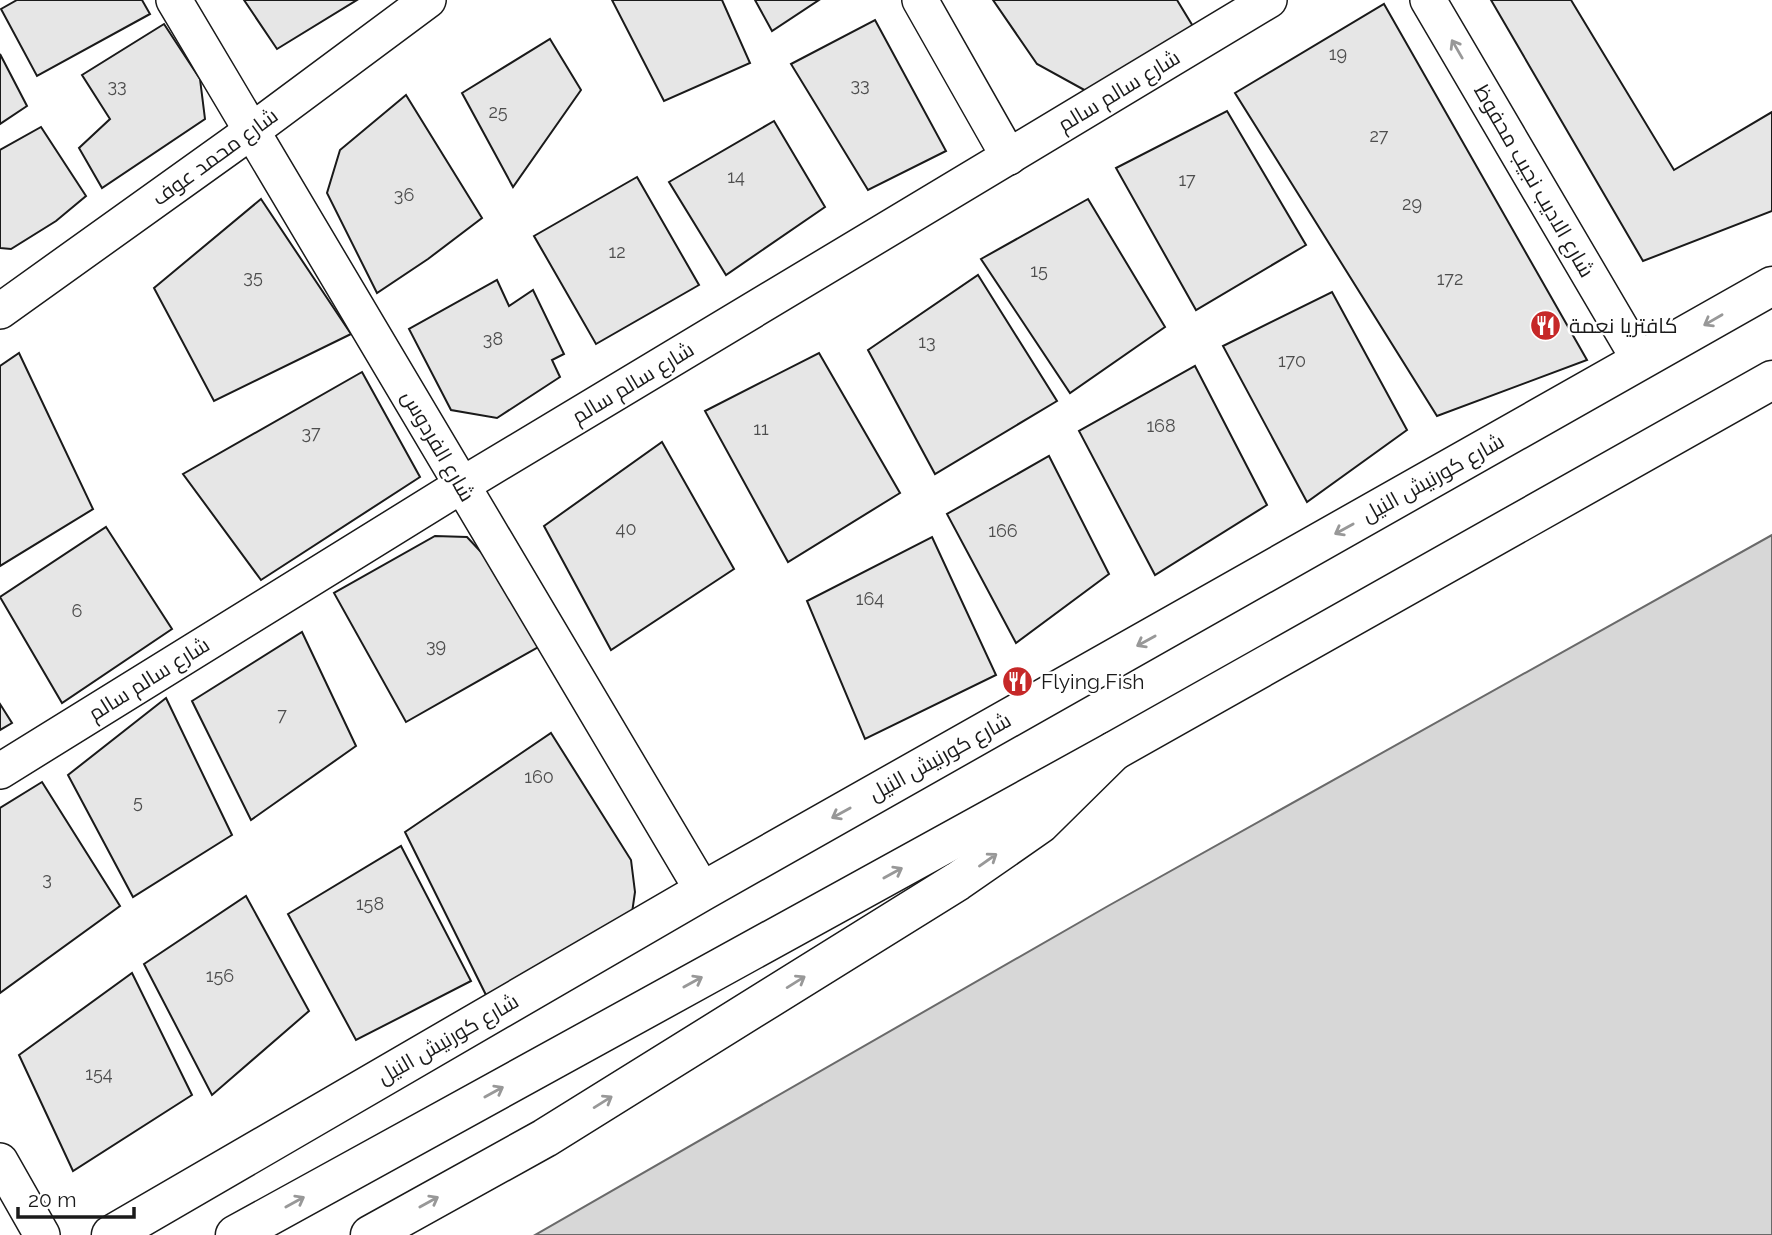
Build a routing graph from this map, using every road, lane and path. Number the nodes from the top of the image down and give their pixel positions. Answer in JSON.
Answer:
{"nodes":[{"id":1,"x":174,"y":0,"type":"edge"},
{"id":2,"x":428,"y":0,"type":"edge"},
{"id":3,"x":920,"y":0,"type":"edge"},
{"id":4,"x":1269,"y":0,"type":"edge"},
{"id":5,"x":1428,"y":0,"type":"edge"},
{"id":6,"x":253,"y":130,"type":"junction"},
{"id":7,"x":1009,"y":157,"type":"junction"},
{"id":8,"x":1772,"y":286,"type":"edge"},
{"id":9,"x":0,"y":311,"type":"edge"},
{"id":10,"x":1640,"y":362,"type":"junction"},
{"id":11,"x":1772,"y":380,"type":"edge"},
{"id":12,"x":462,"y":485,"type":"junction"},
{"id":13,"x":1114,"y":751,"type":"junction"},
{"id":14,"x":0,"y":771,"type":"edge"},
{"id":15,"x":703,"y":891,"type":"junction"},
{"id":16,"x":0,"y":1161,"type":"edge"},
{"id":17,"x":42,"y":1235,"type":"edge"},
{"id":18,"x":111,"y":1235,"type":"edge"},
{"id":19,"x":235,"y":1235,"type":"edge"},
{"id":20,"x":370,"y":1235,"type":"edge"}],
"edges":[{"from":1,"to":6,"type":"street","name":"شارع الفردوس"},
{"from":2,"to":6,"type":"street","name":"شارع محمد عوف"},
{"from":3,"to":7,"type":"street"},
{"from":4,"to":7,"type":"street","name":"شارع سالم سالم"},
{"from":10,"to":5,"type":"street","name":"شارع الاديب نجيب محفوظ","one_way":true},
{"from":6,"to":9,"type":"street","name":"شارع محمد عوف"},
{"from":6,"to":12,"type":"street","name":"شارع الفردوس"},
{"from":7,"to":12,"type":"street","name":"شارع سالم سالم"},
{"from":8,"to":10,"type":"main road","name":"شارع كورنيش النيل","one_way":true},
{"from":10,"to":15,"type":"main road","name":"شارع كورنيش النيل","one_way":true},
{"from":11,"to":13,"type":"main road"},
{"from":12,"to":14,"type":"street","name":"شارع سالم سالم"},
{"from":12,"to":15,"type":"street","name":"شارع الفردوس"},
{"from":19,"to":13,"type":"main road","one_way":true},
{"from":20,"to":13,"type":"main road","one_way":true},
{"from":15,"to":18,"type":"main road","name":"شارع كورنيش النيل"},
{"from":16,"to":17,"type":"street"}]}
